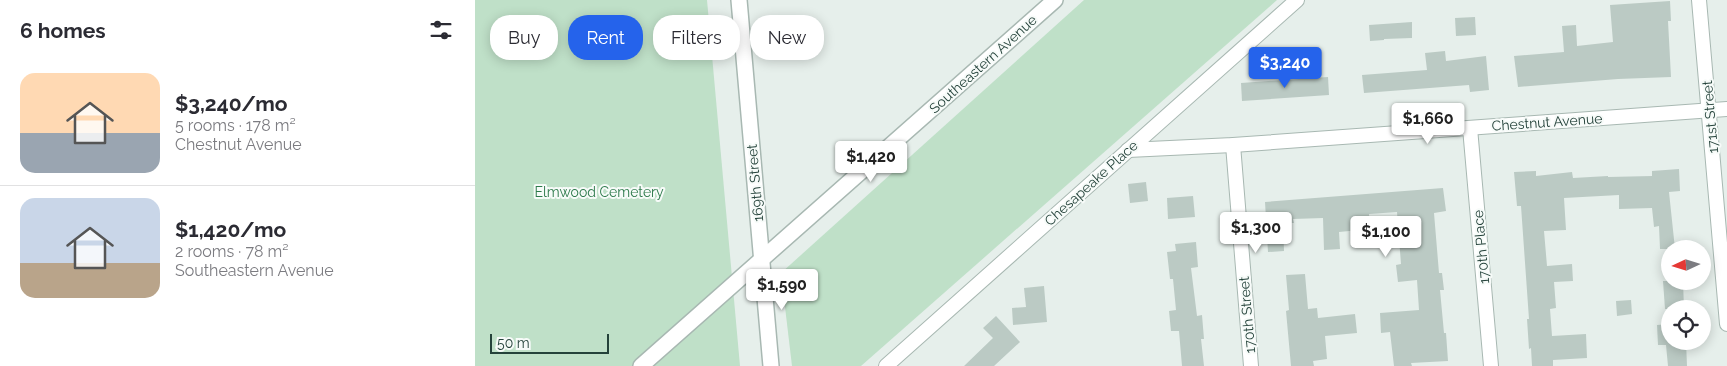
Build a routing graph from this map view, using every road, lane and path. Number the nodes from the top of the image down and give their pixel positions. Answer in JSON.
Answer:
{"nodes":[{"id":1,"x":739,"y":0,"type":"edge"},
{"id":2,"x":1055,"y":0,"type":"edge"},
{"id":3,"x":1297,"y":0,"type":"edge"},
{"id":4,"x":1699,"y":0,"type":"edge"},
{"id":5,"x":1727,"y":110,"type":"edge"},
{"id":6,"x":1709,"y":111,"type":"junction"},
{"id":7,"x":1470,"y":128,"type":"junction"},
{"id":8,"x":1233,"y":145,"type":"junction"},
{"id":9,"x":1128,"y":150,"type":"junction"},
{"id":10,"x":762,"y":259,"type":"junction"},
{"id":11,"x":1727,"y":324,"type":"edge"},
{"id":12,"x":641,"y":366,"type":"edge"},
{"id":13,"x":771,"y":366,"type":"edge"},
{"id":14,"x":885,"y":366,"type":"edge"},
{"id":15,"x":1251,"y":366,"type":"edge"},
{"id":16,"x":1491,"y":366,"type":"edge"}],
"edges":[{"from":1,"to":10,"type":"street","name":"169th Street"},
{"from":2,"to":10,"type":"street","name":"Southeastern Avenue"},
{"from":3,"to":9,"type":"street","name":"Chesapeake Place"},
{"from":4,"to":6,"type":"street","name":"171st Street"},
{"from":5,"to":6,"type":"street","name":"Chestnut Avenue"},
{"from":6,"to":7,"type":"street","name":"Chestnut Avenue"},
{"from":6,"to":11,"type":"street","name":"171st Street"},
{"from":7,"to":8,"type":"street","name":"Chestnut Avenue"},
{"from":7,"to":16,"type":"street","name":"170th Place"},
{"from":8,"to":9,"type":"street","name":"Chestnut Avenue"},
{"from":8,"to":15,"type":"street","name":"170th Street"},
{"from":9,"to":14,"type":"street","name":"Chesapeake Place"},
{"from":10,"to":12,"type":"street","name":"Southeastern Avenue"},
{"from":10,"to":13,"type":"street","name":"169th Street"}]}
